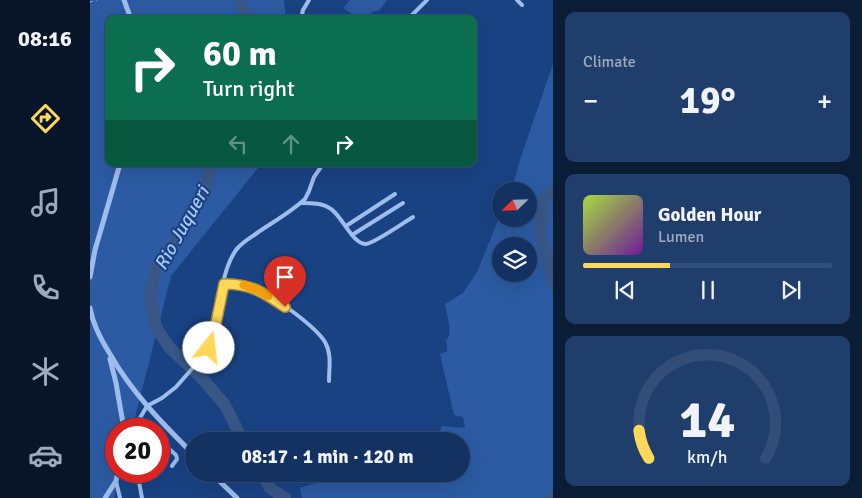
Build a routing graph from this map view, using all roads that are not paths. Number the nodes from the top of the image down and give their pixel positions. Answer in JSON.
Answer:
{"nodes":[{"id":1,"x":124,"y":0,"type":"edge"},
{"id":2,"x":308,"y":0,"type":"edge"},
{"id":3,"x":427,"y":0,"type":"edge"},
{"id":4,"x":517,"y":0,"type":"edge"},
{"id":5,"x":522,"y":5,"type":"dead end"},
{"id":6,"x":130,"y":15,"type":"edge"},
{"id":7,"x":302,"y":15,"type":"edge"},
{"id":8,"x":412,"y":15,"type":"edge"},
{"id":9,"x":119,"y":167,"type":"edge"},
{"id":10,"x":321,"y":167,"type":"edge"},
{"id":11,"x":396,"y":194,"type":"dead end"},
{"id":12,"x":301,"y":202,"type":"junction"},
{"id":13,"x":403,"y":203,"type":"dead end"},
{"id":14,"x":413,"y":217,"type":"dead end"},
{"id":15,"x":346,"y":226,"type":"junction"},
{"id":16,"x":352,"y":235,"type":"junction"},
{"id":17,"x":90,"y":277,"type":"edge"},
{"id":18,"x":224,"y":284,"type":"junction"},
{"id":19,"x":90,"y":308,"type":"edge"},
{"id":20,"x":108,"y":351,"type":"junction"},
{"id":21,"x":329,"y":380,"type":"dead end"},
{"id":22,"x":147,"y":406,"type":"junction"},
{"id":23,"x":122,"y":418,"type":"edge"},
{"id":24,"x":141,"y":418,"type":"edge"},
{"id":25,"x":185,"y":446,"type":"edge"},
{"id":26,"x":170,"y":450,"type":"edge"},
{"id":27,"x":172,"y":466,"type":"dead end"},
{"id":28,"x":220,"y":482,"type":"edge"},
{"id":29,"x":115,"y":483,"type":"edge"},
{"id":30,"x":116,"y":483,"type":"edge"},
{"id":31,"x":139,"y":483,"type":"edge"},
{"id":32,"x":105,"y":498,"type":"edge"},
{"id":33,"x":120,"y":498,"type":"edge"},
{"id":34,"x":142,"y":498,"type":"edge"},
{"id":35,"x":237,"y":498,"type":"edge"}],
"edges":[{"from":1,"to":6,"type":"street"},
{"from":2,"to":7,"type":"lane"},
{"from":3,"to":8,"type":"lane"},
{"from":4,"to":5,"type":"lane"},
{"from":9,"to":17,"type":"street"},
{"from":10,"to":12,"type":"lane"},
{"from":11,"to":15,"type":"lane"},
{"from":12,"to":15,"type":"lane"},
{"from":12,"to":18,"type":"lane"},
{"from":13,"to":16,"type":"lane"},
{"from":14,"to":16,"type":"lane"},
{"from":15,"to":16,"type":"lane"},
{"from":18,"to":21,"type":"lane"},
{"from":18,"to":22,"type":"lane"},
{"from":19,"to":20,"type":"street"},
{"from":20,"to":22,"type":"street"},
{"from":20,"to":23,"type":"street"},
{"from":22,"to":24,"type":"lane"},
{"from":22,"to":25,"type":"street"},
{"from":26,"to":27,"type":"lane"},
{"from":28,"to":35,"type":"street"},
{"from":29,"to":32,"type":"street"},
{"from":30,"to":33,"type":"lane"},
{"from":31,"to":34,"type":"lane"}]}
